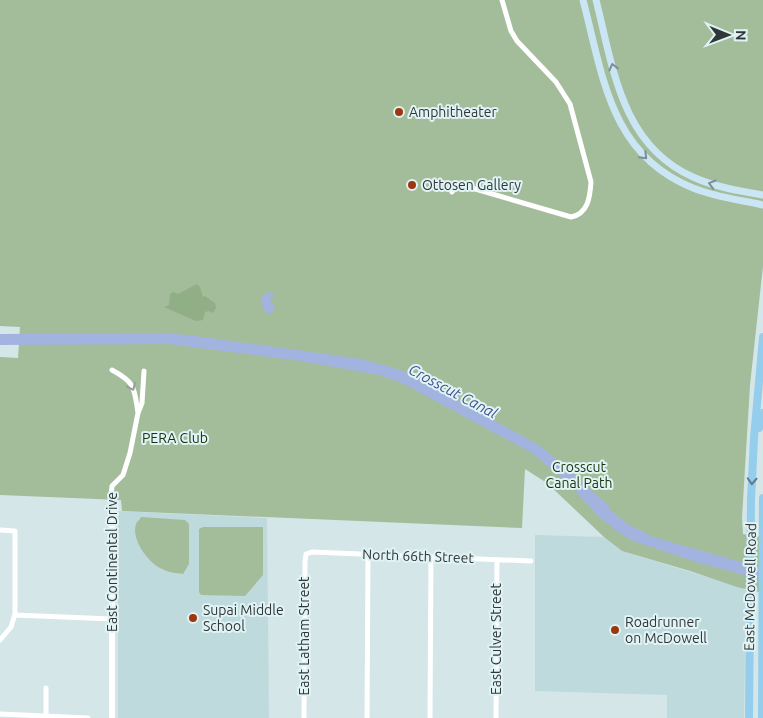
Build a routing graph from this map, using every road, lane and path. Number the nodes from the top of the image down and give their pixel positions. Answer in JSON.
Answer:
{"nodes":[{"id":1,"x":502,"y":0,"type":"edge"},
{"id":2,"x":583,"y":0,"type":"edge"},
{"id":3,"x":596,"y":0,"type":"edge"},
{"id":4,"x":452,"y":192,"type":"dead end"},
{"id":5,"x":763,"y":196,"type":"edge"},
{"id":6,"x":763,"y":205,"type":"edge"},
{"id":7,"x":763,"y":339,"type":"edge"},
{"id":8,"x":112,"y":370,"type":"dead end"},
{"id":9,"x":144,"y":371,"type":"dead end"},
{"id":10,"x":138,"y":413,"type":"junction"},
{"id":11,"x":763,"y":413,"type":"edge"},
{"id":12,"x":753,"y":450,"type":"junction"},
{"id":13,"x":111,"y":496,"type":"joint"},
{"id":14,"x":763,"y":498,"type":"edge"},
{"id":15,"x":0,"y":530,"type":"edge"},
{"id":16,"x":306,"y":554,"type":"joint"},
{"id":17,"x":368,"y":554,"type":"junction"},
{"id":18,"x":431,"y":557,"type":"junction"},
{"id":19,"x":497,"y":560,"type":"junction"},
{"id":20,"x":531,"y":561,"type":"dead end"},
{"id":21,"x":762,"y":566,"type":"edge"},
{"id":22,"x":762,"y":582,"type":"edge"},
{"id":23,"x":14,"y":615,"type":"junction"},
{"id":24,"x":112,"y":619,"type":"junction"},
{"id":25,"x":0,"y":640,"type":"edge"},
{"id":26,"x":46,"y":688,"type":"dead end"},
{"id":27,"x":0,"y":714,"type":"edge"},
{"id":28,"x":46,"y":716,"type":"junction"},
{"id":29,"x":88,"y":718,"type":"edge"},
{"id":30,"x":112,"y":718,"type":"edge"},
{"id":31,"x":304,"y":718,"type":"edge"},
{"id":32,"x":367,"y":718,"type":"edge"},
{"id":33,"x":430,"y":718,"type":"edge"},
{"id":34,"x":496,"y":718,"type":"edge"},
{"id":35,"x":749,"y":718,"type":"edge"},
{"id":36,"x":762,"y":718,"type":"edge"}],
"edges":[{"from":1,"to":4,"type":"street"},
{"from":2,"to":6,"type":"main road","one_way":true},
{"from":5,"to":3,"type":"main road","one_way":true},
{"from":7,"to":12,"type":"main road","name":"East McDowell Road"},
{"from":8,"to":10,"type":"street","name":"East Continental Drive","one_way":true},
{"from":9,"to":10,"type":"street","name":"East Continental Drive"},
{"from":10,"to":13,"type":"street","name":"East Continental Drive"},
{"from":11,"to":12,"type":"main road"},
{"from":12,"to":35,"type":"main road","name":"East McDowell Road","one_way":true},
{"from":13,"to":24,"type":"street","name":"East Continental Drive"},
{"from":14,"to":21,"type":"main road","name":"East McDowell Road"},
{"from":15,"to":23,"type":"street"},
{"from":16,"to":17,"type":"street","name":"North 66th Street"},
{"from":16,"to":31,"type":"street","name":"East Latham Street"},
{"from":17,"to":18,"type":"street","name":"North 66th Street"},
{"from":17,"to":32,"type":"street"},
{"from":18,"to":19,"type":"street","name":"North 66th Street"},
{"from":18,"to":33,"type":"street"},
{"from":19,"to":20,"type":"street","name":"North 66th Street"},
{"from":19,"to":34,"type":"street","name":"East Culver Street"},
{"from":21,"to":22,"type":"main road","name":"East McDowell Road"},
{"from":22,"to":36,"type":"main road","name":"East McDowell Road"},
{"from":23,"to":24,"type":"street"},
{"from":23,"to":25,"type":"street"},
{"from":24,"to":30,"type":"street","name":"East Continental Drive"},
{"from":26,"to":28,"type":"street"},
{"from":27,"to":28,"type":"street"},
{"from":28,"to":29,"type":"street"}]}
